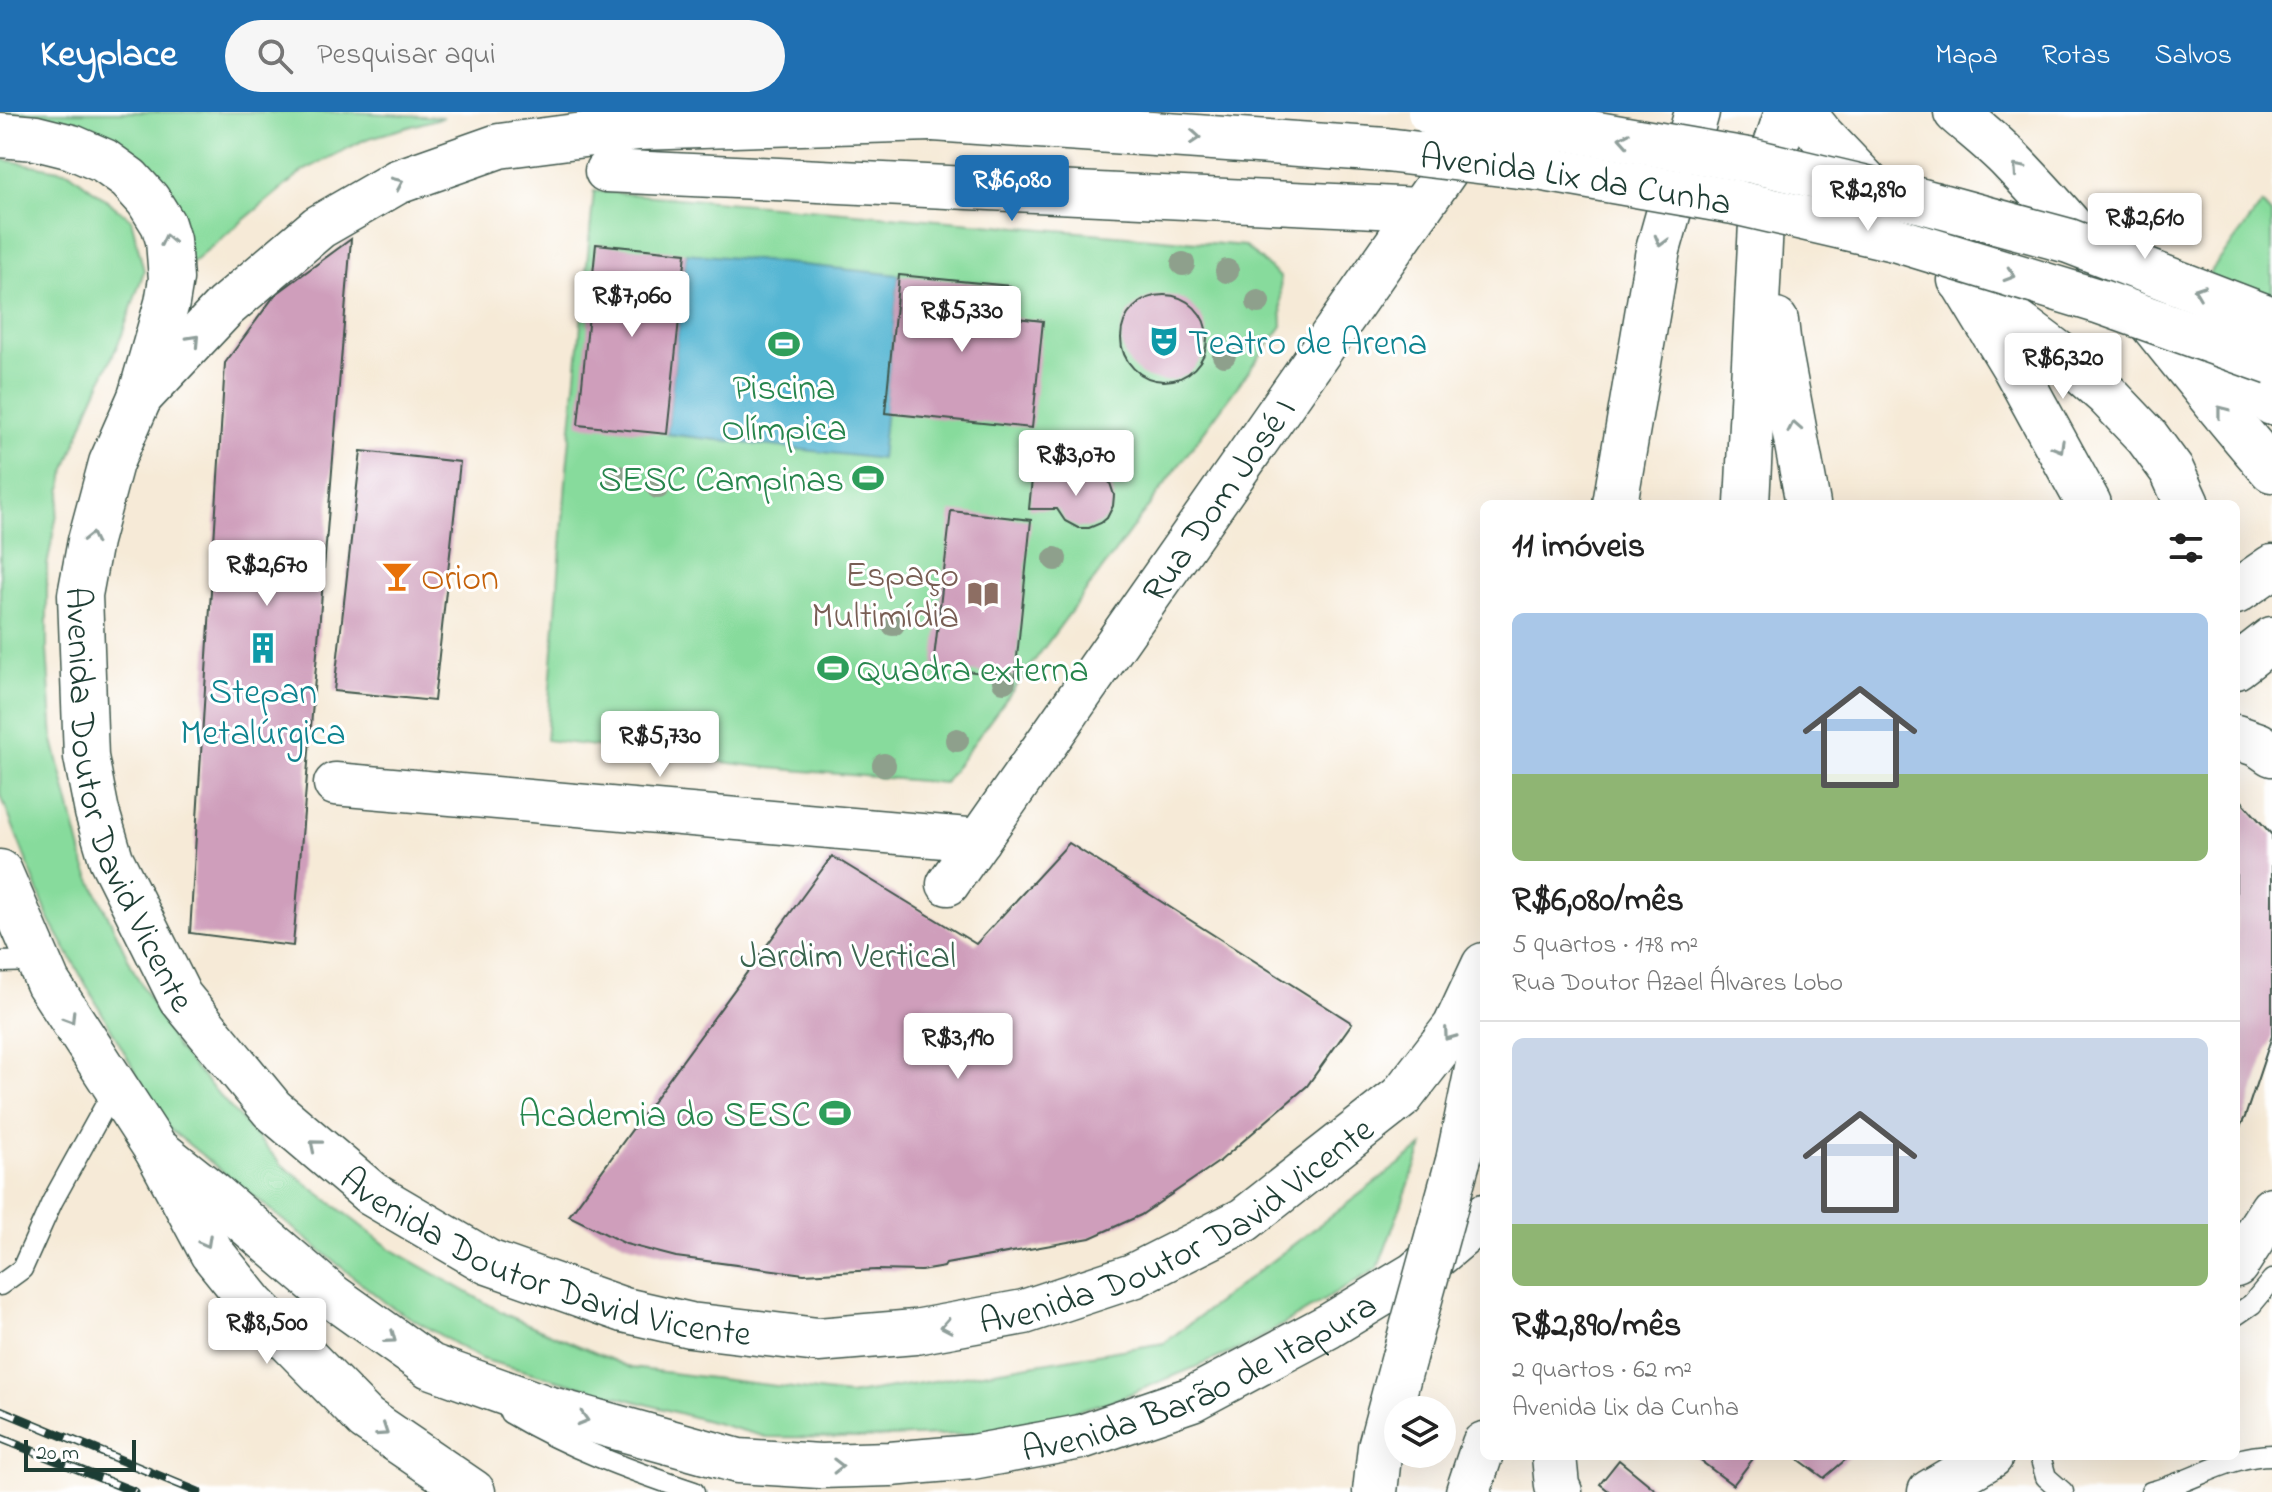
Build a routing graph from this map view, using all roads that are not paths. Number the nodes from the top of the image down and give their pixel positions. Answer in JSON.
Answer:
{"nodes":[{"id":1,"x":810,"y":112,"type":"edge"},
{"id":2,"x":1430,"y":112,"type":"edge"},
{"id":3,"x":1487,"y":112,"type":"edge"},
{"id":4,"x":1697,"y":112,"type":"edge"},
{"id":5,"x":1956,"y":112,"type":"edge"},
{"id":6,"x":1810,"y":118,"type":"edge"},
{"id":7,"x":931,"y":119,"type":"junction"},
{"id":8,"x":0,"y":135,"type":"edge"},
{"id":9,"x":606,"y":171,"type":"dead end"},
{"id":10,"x":1763,"y":183,"type":"junction"},
{"id":11,"x":1420,"y":209,"type":"junction"},
{"id":12,"x":1963,"y":283,"type":"junction"},
{"id":13,"x":2133,"y":298,"type":"junction"},
{"id":14,"x":2272,"y":319,"type":"edge"},
{"id":15,"x":2272,"y":363,"type":"edge"},
{"id":16,"x":140,"y":397,"type":"junction"},
{"id":17,"x":2272,"y":403,"type":"edge"},
{"id":18,"x":2272,"y":470,"type":"edge"},
{"id":19,"x":1616,"y":500,"type":"edge"},
{"id":20,"x":1747,"y":500,"type":"edge"},
{"id":21,"x":1807,"y":500,"type":"edge"},
{"id":22,"x":2087,"y":500,"type":"edge"},
{"id":23,"x":2185,"y":500,"type":"edge"},
{"id":24,"x":2272,"y":567,"type":"edge"},
{"id":25,"x":2240,"y":589,"type":"edge"},
{"id":26,"x":2240,"y":628,"type":"edge"},
{"id":27,"x":2272,"y":636,"type":"edge"},
{"id":28,"x":2240,"y":664,"type":"edge"},
{"id":29,"x":2240,"y":738,"type":"edge"},
{"id":30,"x":2272,"y":754,"type":"edge"},
{"id":31,"x":335,"y":784,"type":"dead end"},
{"id":32,"x":979,"y":840,"type":"junction"},
{"id":33,"x":0,"y":872,"type":"edge"},
{"id":34,"x":948,"y":884,"type":"dead end"},
{"id":35,"x":19,"y":961,"type":"edge"},
{"id":36,"x":1480,"y":974,"type":"edge"},
{"id":37,"x":1480,"y":1054,"type":"edge"},
{"id":38,"x":115,"y":1088,"type":"junction"},
{"id":39,"x":156,"y":1149,"type":"junction"},
{"id":40,"x":2272,"y":1209,"type":"edge"},
{"id":41,"x":1480,"y":1219,"type":"edge"},
{"id":42,"x":2240,"y":1259,"type":"edge"},
{"id":43,"x":2272,"y":1280,"type":"edge"},
{"id":44,"x":0,"y":1285,"type":"edge"},
{"id":45,"x":2240,"y":1312,"type":"edge"},
{"id":46,"x":430,"y":1366,"type":"junction"},
{"id":47,"x":2272,"y":1455,"type":"edge"},
{"id":48,"x":1480,"y":1456,"type":"edge"},
{"id":49,"x":1554,"y":1460,"type":"edge"},
{"id":50,"x":1985,"y":1460,"type":"edge"},
{"id":51,"x":2041,"y":1460,"type":"edge"},
{"id":52,"x":2238,"y":1460,"type":"edge"},
{"id":53,"x":2240,"y":1460,"type":"edge"},
{"id":54,"x":1940,"y":1490,"type":"edge"},
{"id":55,"x":473,"y":1492,"type":"edge"},
{"id":56,"x":694,"y":1492,"type":"edge"},
{"id":57,"x":1375,"y":1492,"type":"edge"},
{"id":58,"x":1468,"y":1492,"type":"edge"},
{"id":59,"x":1560,"y":1492,"type":"edge"},
{"id":60,"x":2063,"y":1492,"type":"edge"},
{"id":61,"x":2151,"y":1492,"type":"edge"}],
"edges":[{"from":1,"to":7,"type":"main road","name":"Avenida Lix da Cunha"},
{"from":14,"to":2,"type":"main road","name":"Avenida Lix da Cunha","one_way":true,"bridge":true},
{"from":3,"to":11,"type":"street","name":"Rua Dom José I"},
{"from":4,"to":19,"type":"main road","one_way":true},
{"from":13,"to":5,"type":"main road","one_way":true},
{"from":6,"to":10,"type":"main road"},
{"from":6,"to":12,"type":"main road"},
{"from":7,"to":15,"type":"main road","name":"Avenida Lix da Cunha","one_way":true,"bridge":true},
{"from":16,"to":7,"type":"main road","one_way":true},
{"from":16,"to":8,"type":"main road","one_way":true},
{"from":9,"to":11,"type":"street"},
{"from":10,"to":20,"type":"main road"},
{"from":21,"to":10,"type":"main road","one_way":true},
{"from":11,"to":32,"type":"street","name":"Rua Dom José I"},
{"from":12,"to":22,"type":"main road","one_way":true},
{"from":12,"to":23,"type":"main road"},
{"from":13,"to":17,"type":"main road"},
{"from":18,"to":13,"type":"main road","one_way":true},
{"from":36,"to":16,"type":"main road","name":"Avenida Doutor David Vicente","one_way":true},
{"from":24,"to":25,"type":"main road"},
{"from":26,"to":27,"type":"main road"},
{"from":27,"to":28,"type":"main road"},
{"from":29,"to":30,"type":"main road"},
{"from":31,"to":32,"type":"street"},
{"from":32,"to":34,"type":"street","name":"Rua Dom José I"},
{"from":33,"to":35,"type":"main road"},
{"from":35,"to":38,"type":"main road","one_way":true},
{"from":37,"to":57,"type":"main road","bridge":true},
{"from":38,"to":39,"type":"main road"},
{"from":38,"to":44,"type":"lane"},
{"from":39,"to":46,"type":"main road","name":"Avenida Barão de Itapura","one_way":true},
{"from":39,"to":55,"type":"main road","one_way":true},
{"from":40,"to":42,"type":"main road"},
{"from":46,"to":41,"type":"main road","name":"Avenida Barão de Itapura","one_way":true},
{"from":43,"to":45,"type":"lane"},
{"from":46,"to":56,"type":"lane"},
{"from":47,"to":53,"type":"lane"},
{"from":48,"to":58,"type":"main road"},
{"from":49,"to":59,"type":"main road"},
{"from":50,"to":54,"type":"main road"},
{"from":51,"to":60,"type":"lane"},
{"from":52,"to":61,"type":"lane"}]}
